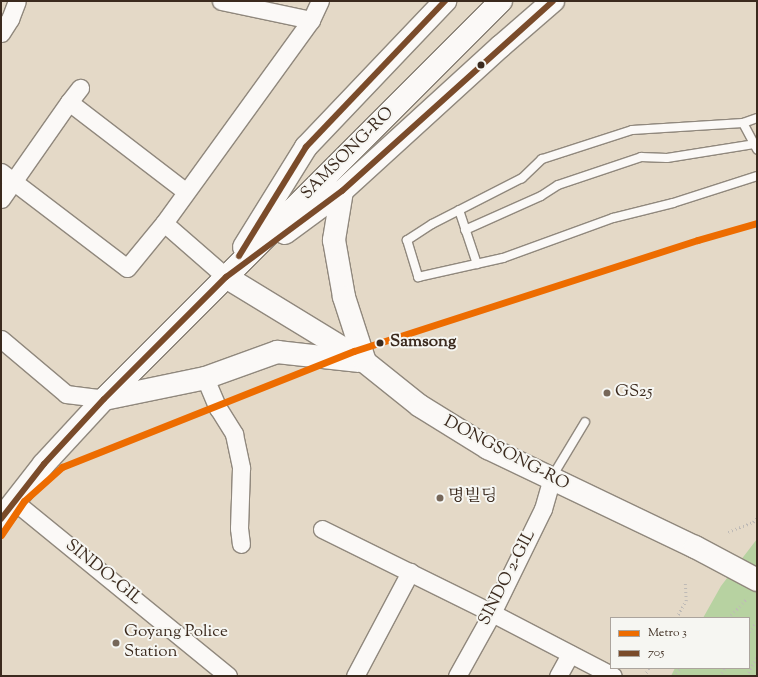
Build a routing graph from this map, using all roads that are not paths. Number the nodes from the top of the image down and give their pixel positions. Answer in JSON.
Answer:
{"nodes":[{"id":1,"x":17,"y":1,"type":"edge"},
{"id":2,"x":221,"y":1,"type":"edge"},
{"id":3,"x":320,"y":1,"type":"edge"},
{"id":4,"x":445,"y":1,"type":"edge"},
{"id":5,"x":501,"y":1,"type":"edge"},
{"id":6,"x":553,"y":1,"type":"edge"},
{"id":7,"x":311,"y":20,"type":"junction"},
{"id":8,"x":1,"y":33,"type":"edge"},
{"id":9,"x":80,"y":88,"type":"dead end"},
{"id":10,"x":69,"y":102,"type":"junction"},
{"id":11,"x":757,"y":118,"type":"edge"},
{"id":12,"x":743,"y":124,"type":"junction"},
{"id":13,"x":756,"y":146,"type":"edge"},
{"id":14,"x":757,"y":176,"type":"edge"},
{"id":15,"x":8,"y":177,"type":"edge"},
{"id":16,"x":185,"y":191,"type":"junction"},
{"id":17,"x":342,"y":191,"type":"junction"},
{"id":18,"x":1,"y":199,"type":"edge"},
{"id":19,"x":459,"y":210,"type":"junction"},
{"id":20,"x":164,"y":223,"type":"junction"},
{"id":21,"x":466,"y":230,"type":"junction"},
{"id":22,"x":477,"y":264,"type":"junction"},
{"id":23,"x":226,"y":277,"type":"junction"},
{"id":24,"x":1,"y":339,"type":"edge"},
{"id":25,"x":365,"y":362,"type":"junction"},
{"id":26,"x":205,"y":378,"type":"junction"},
{"id":27,"x":104,"y":399,"type":"junction"},
{"id":28,"x":585,"y":422,"type":"dead end"},
{"id":29,"x":552,"y":478,"type":"junction"},
{"id":30,"x":15,"y":502,"type":"junction"},
{"id":31,"x":1,"y":519,"type":"edge"},
{"id":32,"x":322,"y":529,"type":"dead end"},
{"id":33,"x":241,"y":544,"type":"dead end"},
{"id":34,"x":410,"y":572,"type":"junction"},
{"id":35,"x":755,"y":587,"type":"edge"},
{"id":36,"x":492,"y":613,"type":"junction"},
{"id":37,"x":570,"y":654,"type":"junction"},
{"id":38,"x":228,"y":676,"type":"edge"},
{"id":39,"x":355,"y":676,"type":"edge"},
{"id":40,"x":457,"y":676,"type":"edge"},
{"id":41,"x":558,"y":676,"type":"edge"},
{"id":42,"x":613,"y":676,"type":"edge"}],
"edges":[{"from":1,"to":8,"type":"street"},
{"from":2,"to":7,"type":"street"},
{"from":3,"to":7,"type":"street"},
{"from":4,"to":23,"type":"main road"},
{"from":5,"to":23,"type":"main road","name":"SAMSONG-RO"},
{"from":6,"to":17,"type":"main road"},
{"from":7,"to":16,"type":"street"},
{"from":9,"to":10,"type":"street"},
{"from":10,"to":15,"type":"street"},
{"from":10,"to":16,"type":"street"},
{"from":11,"to":12,"type":"lane"},
{"from":12,"to":13,"type":"lane"},
{"from":12,"to":19,"type":"lane"},
{"from":13,"to":21,"type":"lane"},
{"from":14,"to":22,"type":"lane"},
{"from":15,"to":18,"type":"street"},
{"from":15,"to":20,"type":"street"},
{"from":16,"to":20,"type":"street"},
{"from":17,"to":23,"type":"main road"},
{"from":17,"to":25,"type":"main road"},
{"from":19,"to":21,"type":"lane"},
{"from":19,"to":22,"type":"lane"},
{"from":20,"to":23,"type":"street"},
{"from":21,"to":22,"type":"lane"},
{"from":23,"to":25,"type":"main road","name":"DONGSONG-RO"},
{"from":23,"to":27,"type":"main road","name":"SAMSONG-RO"},
{"from":24,"to":27,"type":"street"},
{"from":25,"to":26,"type":"main road"},
{"from":25,"to":29,"type":"main road","name":"DONGSONG-RO"},
{"from":26,"to":27,"type":"main road"},
{"from":26,"to":33,"type":"street"},
{"from":27,"to":30,"type":"main road","name":"SAMSONG-RO"},
{"from":28,"to":29,"type":"lane"},
{"from":29,"to":35,"type":"main road","name":"DONGSONG-RO"},
{"from":29,"to":36,"type":"street","name":"SINDO 2-GIL"},
{"from":30,"to":31,"type":"main road","name":"SAMSONG-RO"},
{"from":30,"to":38,"type":"street","name":"SINDO-GIL"},
{"from":32,"to":34,"type":"street"},
{"from":34,"to":36,"type":"street"},
{"from":34,"to":39,"type":"street"},
{"from":36,"to":37,"type":"street"},
{"from":36,"to":40,"type":"street","name":"SINDO 2-GIL"},
{"from":37,"to":41,"type":"street"},
{"from":37,"to":42,"type":"street"}]}
